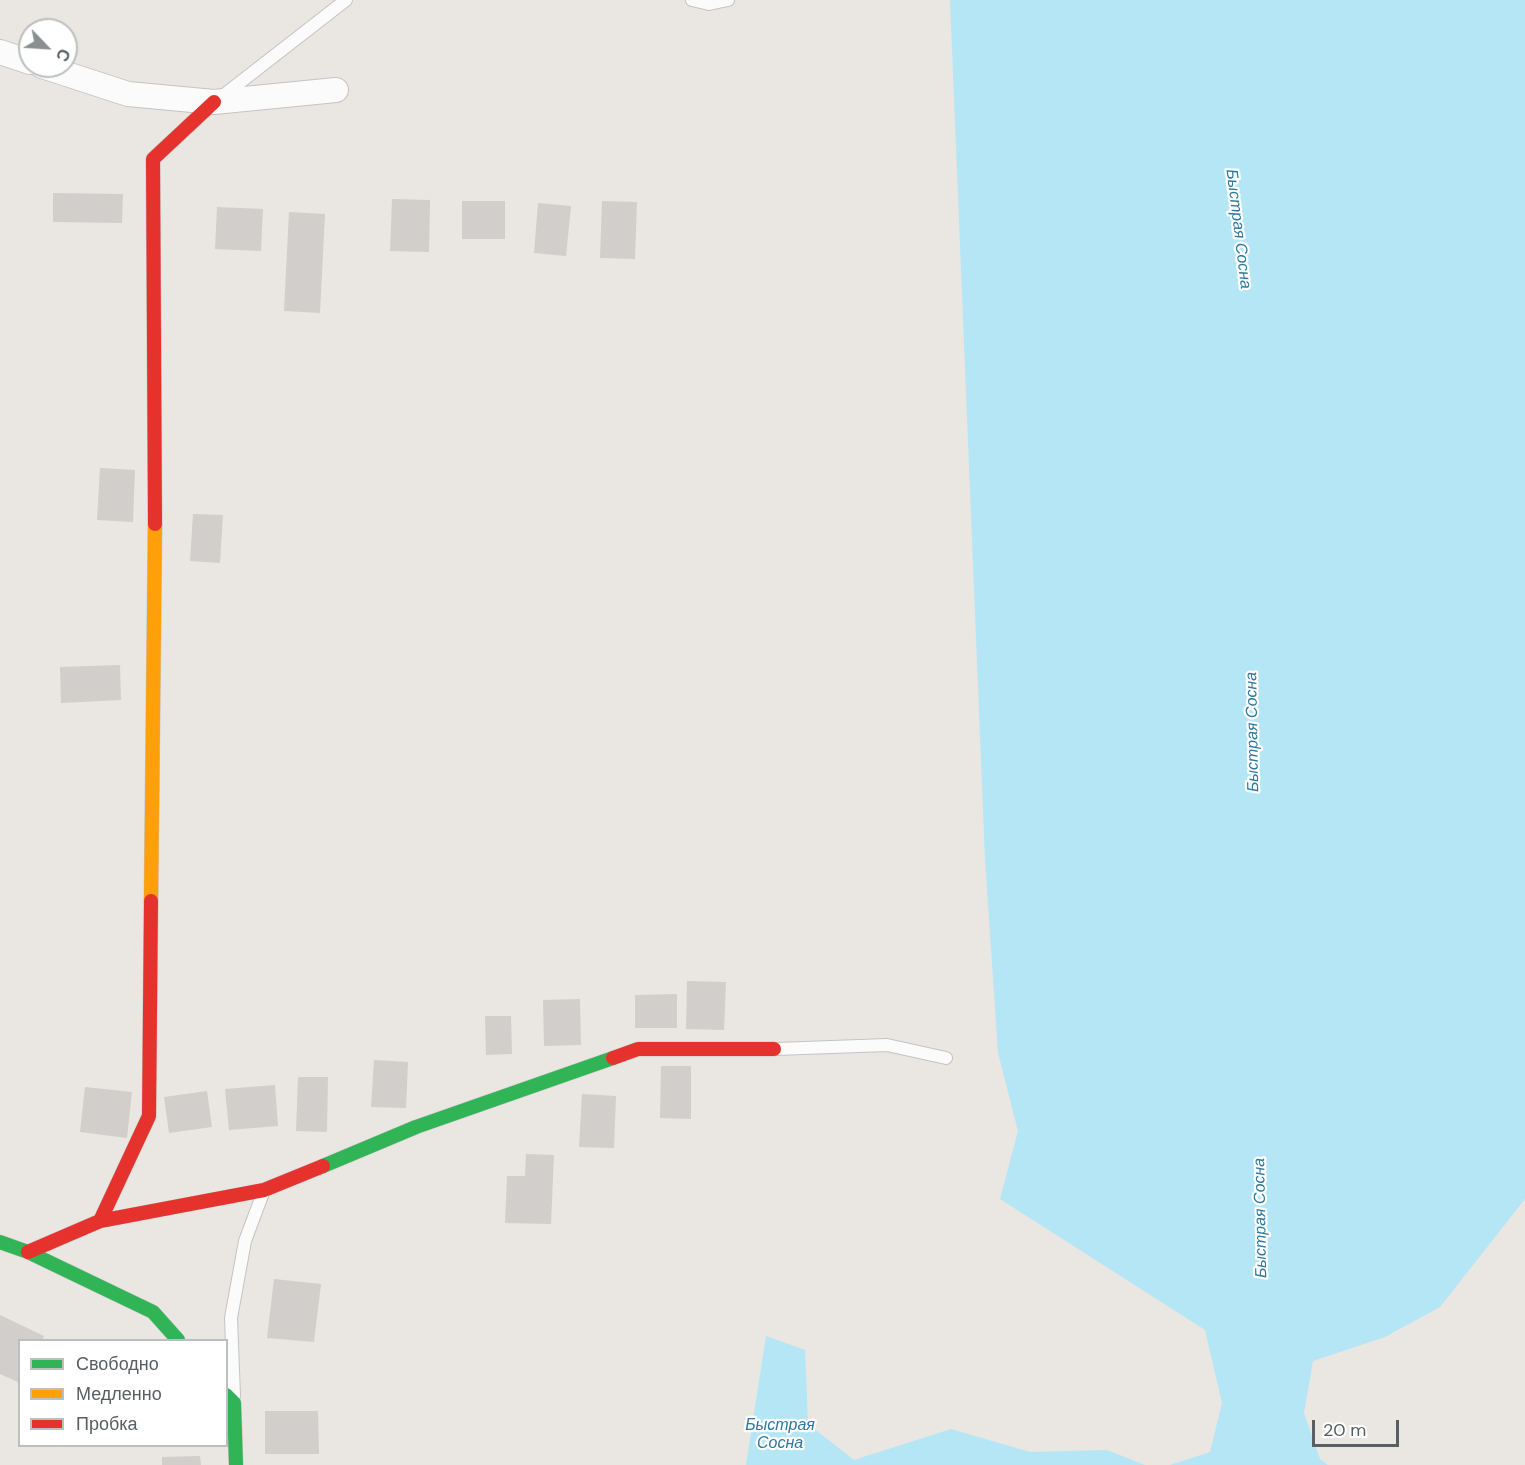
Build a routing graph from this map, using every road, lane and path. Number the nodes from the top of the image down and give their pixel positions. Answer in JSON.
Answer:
{"nodes":[{"id":1,"x":346,"y":0,"type":"edge"},
{"id":2,"x":692,"y":0,"type":"edge"},
{"id":3,"x":728,"y":0,"type":"edge"},
{"id":4,"x":0,"y":52,"type":"edge"},
{"id":5,"x":18,"y":58,"type":"edge"},
{"id":6,"x":78,"y":78,"type":"edge"},
{"id":7,"x":336,"y":90,"type":"dead end"},
{"id":8,"x":214,"y":102,"type":"junction"},
{"id":9,"x":774,"y":1049,"type":"joint"},
{"id":10,"x":946,"y":1058,"type":"dead end"},
{"id":11,"x":264,"y":1190,"type":"junction"},
{"id":12,"x":100,"y":1221,"type":"junction"},
{"id":13,"x":0,"y":1242,"type":"edge"},
{"id":14,"x":28,"y":1252,"type":"junction"},
{"id":15,"x":176,"y":1339,"type":"edge"},
{"id":16,"x":230,"y":1399,"type":"edge"},
{"id":17,"x":236,"y":1465,"type":"edge"}],
"edges":[{"from":1,"to":8,"type":"lane"},
{"from":2,"to":3,"type":"lane"},
{"from":4,"to":5,"type":"street"},
{"from":6,"to":8,"type":"street"},
{"from":7,"to":8,"type":"street"},
{"from":8,"to":12,"type":"street"},
{"from":9,"to":10,"type":"lane"},
{"from":9,"to":11,"type":"street"},
{"from":11,"to":12,"type":"street"},
{"from":11,"to":16,"type":"lane"},
{"from":12,"to":14,"type":"street"},
{"from":13,"to":14,"type":"street"},
{"from":14,"to":15,"type":"street"},
{"from":16,"to":17,"type":"street"}]}
